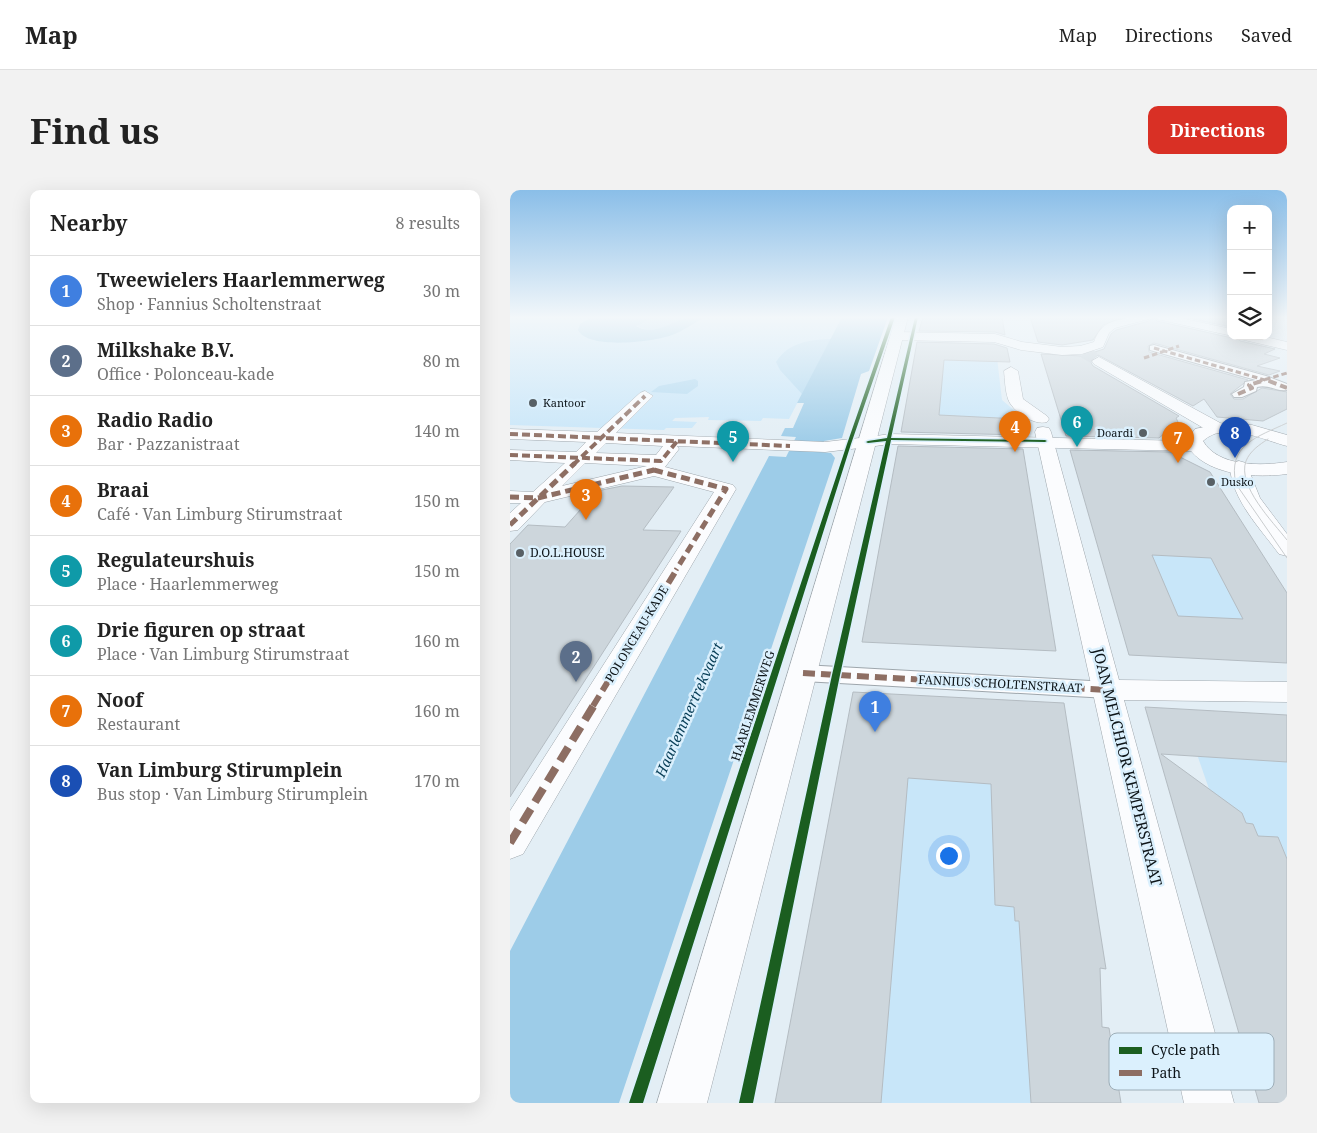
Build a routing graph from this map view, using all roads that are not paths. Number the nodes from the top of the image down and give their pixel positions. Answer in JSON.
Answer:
{"nodes":[{"id":1,"x":890,"y":360,"type":"edge"},
{"id":2,"x":1192,"y":360,"type":"edge"},
{"id":3,"x":1099,"y":361,"type":"tunnel mouth"},
{"id":4,"x":1012,"y":371,"type":"dead end"},
{"id":5,"x":1287,"y":373,"type":"edge"},
{"id":6,"x":1268,"y":381,"type":"junction"},
{"id":7,"x":1283,"y":386,"type":"dead end"},
{"id":8,"x":1238,"y":394,"type":"dead end"},
{"id":9,"x":644,"y":396,"type":"dead end"},
{"id":10,"x":1287,"y":426,"type":"edge"},
{"id":11,"x":1218,"y":429,"type":"junction"},
{"id":12,"x":1043,"y":431,"type":"junction"},
{"id":13,"x":510,"y":434,"type":"edge"},
{"id":14,"x":1270,"y":434,"type":"junction"},
{"id":15,"x":600,"y":437,"type":"junction"},
{"id":16,"x":678,"y":440,"type":"junction"},
{"id":17,"x":1287,"y":441,"type":"edge"},
{"id":18,"x":868,"y":442,"type":"junction"},
{"id":19,"x":1195,"y":446,"type":"junction"},
{"id":20,"x":510,"y":455,"type":"edge"},
{"id":21,"x":580,"y":458,"type":"junction"},
{"id":22,"x":658,"y":465,"type":"junction"},
{"id":23,"x":1239,"y":467,"type":"junction"},
{"id":24,"x":1287,"y":468,"type":"edge"},
{"id":25,"x":510,"y":497,"type":"edge"},
{"id":26,"x":538,"y":498,"type":"junction"},
{"id":27,"x":510,"y":525,"type":"edge"},
{"id":28,"x":1287,"y":549,"type":"edge"},
{"id":29,"x":803,"y":674,"type":"junction"},
{"id":30,"x":1108,"y":690,"type":"junction"},
{"id":31,"x":1287,"y":692,"type":"edge"},
{"id":32,"x":510,"y":843,"type":"edge"},
{"id":33,"x":1192,"y":1033,"type":"edge"},
{"id":34,"x":1206,"y":1090,"type":"edge"},
{"id":35,"x":682,"y":1103,"type":"edge"},
{"id":36,"x":1209,"y":1103,"type":"edge"}],
"edges":[{"from":1,"to":18,"type":"street"},
{"from":2,"to":6,"type":"street"},
{"from":3,"to":11,"type":"street"},
{"from":4,"to":12,"type":"street"},
{"from":5,"to":6,"type":"street"},
{"from":6,"to":7,"type":"street"},
{"from":6,"to":8,"type":"street"},
{"from":9,"to":15,"type":"street"},
{"from":10,"to":14,"type":"street"},
{"from":11,"to":14,"type":"street"},
{"from":11,"to":19,"type":"street"},
{"from":12,"to":18,"type":"street"},
{"from":12,"to":19,"type":"street"},
{"from":12,"to":30,"type":"street","name":"JOAN MELCHIOR KEMPERSTRAAT"},
{"from":13,"to":15,"type":"street"},
{"from":14,"to":17,"type":"street"},
{"from":15,"to":16,"type":"street"},
{"from":15,"to":21,"type":"street"},
{"from":16,"to":18,"type":"street"},
{"from":16,"to":22,"type":"street"},
{"from":18,"to":29,"type":"street"},
{"from":19,"to":23,"type":"street"},
{"from":20,"to":21,"type":"street"},
{"from":21,"to":22,"type":"street"},
{"from":21,"to":26,"type":"street"},
{"from":22,"to":26,"type":"street"},
{"from":22,"to":32,"type":"street","name":"POLONCEAU-KADE"},
{"from":23,"to":24,"type":"street"},
{"from":23,"to":28,"type":"street"},
{"from":25,"to":26,"type":"street"},
{"from":26,"to":27,"type":"street"},
{"from":29,"to":30,"type":"street","name":"FANNIUS SCHOLTENSTRAAT"},
{"from":29,"to":35,"type":"street"},
{"from":30,"to":31,"type":"street","name":"FANNIUS SCHOLTENSTRAAT"},
{"from":30,"to":33,"type":"street","name":"JOAN MELCHIOR KEMPERSTRAAT"},
{"from":34,"to":36,"type":"street","name":"JOAN MELCHIOR KEMPERSTRAAT"}]}
